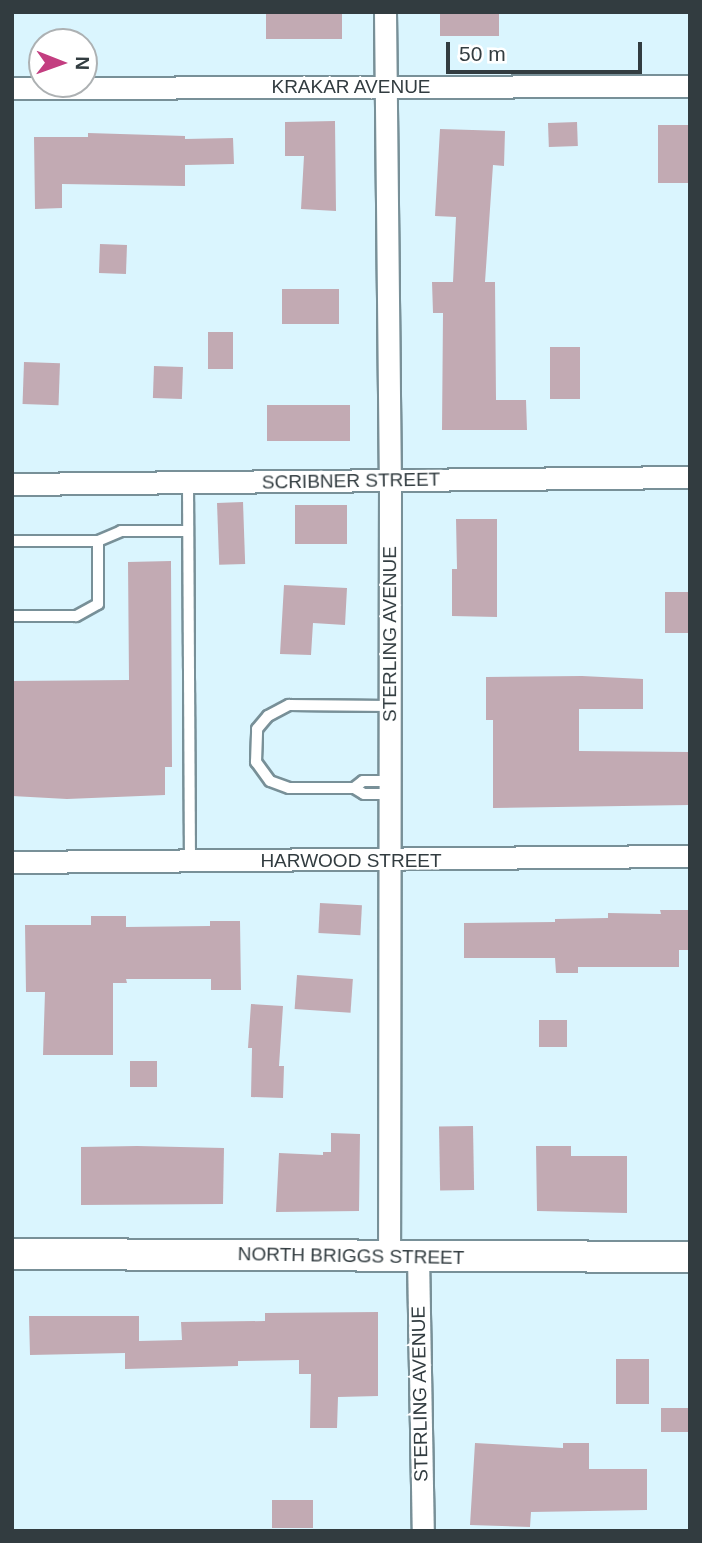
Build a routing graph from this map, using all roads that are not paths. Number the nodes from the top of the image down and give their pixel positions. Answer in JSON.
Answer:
{"nodes":[{"id":1,"x":385,"y":12,"type":"edge"},
{"id":2,"x":690,"y":86,"type":"edge"},
{"id":3,"x":385,"y":87,"type":"junction"},
{"id":4,"x":12,"y":88,"type":"edge"},
{"id":5,"x":690,"y":477,"type":"edge"},
{"id":6,"x":390,"y":481,"type":"junction"},
{"id":7,"x":188,"y":483,"type":"junction"},
{"id":8,"x":12,"y":484,"type":"edge"},
{"id":9,"x":188,"y":531,"type":"junction"},
{"id":10,"x":12,"y":541,"type":"edge"},
{"id":11,"x":98,"y":541,"type":"junction"},
{"id":12,"x":12,"y":616,"type":"edge"},
{"id":13,"x":389,"y":706,"type":"junction"},
{"id":14,"x":389,"y":788,"type":"junction"},
{"id":15,"x":690,"y":856,"type":"edge"},
{"id":16,"x":190,"y":861,"type":"junction"},
{"id":17,"x":389,"y":861,"type":"junction"},
{"id":18,"x":12,"y":862,"type":"edge"},
{"id":19,"x":12,"y":1254,"type":"edge"},
{"id":20,"x":388,"y":1255,"type":"junction"},
{"id":21,"x":418,"y":1256,"type":"junction"},
{"id":22,"x":690,"y":1257,"type":"edge"},
{"id":23,"x":423,"y":1531,"type":"edge"}],
"edges":[{"from":1,"to":3,"type":"street","name":"STERLING AVENUE"},
{"from":2,"to":3,"type":"street","name":"KRAKAR AVENUE"},
{"from":3,"to":4,"type":"street","name":"KRAKAR AVENUE"},
{"from":3,"to":6,"type":"street","name":"STERLING AVENUE"},
{"from":5,"to":6,"type":"street","name":"SCRIBNER STREET"},
{"from":6,"to":7,"type":"street","name":"SCRIBNER STREET"},
{"from":6,"to":13,"type":"street","name":"STERLING AVENUE"},
{"from":7,"to":8,"type":"street","name":"SCRIBNER STREET"},
{"from":7,"to":9,"type":"lane"},
{"from":9,"to":11,"type":"lane"},
{"from":9,"to":16,"type":"lane"},
{"from":10,"to":11,"type":"lane"},
{"from":11,"to":12,"type":"lane"},
{"from":13,"to":14,"type":"street","name":"STERLING AVENUE"},
{"from":13,"to":14,"type":"lane"},
{"from":14,"to":17,"type":"street","name":"STERLING AVENUE"},
{"from":15,"to":17,"type":"street","name":"HARWOOD STREET"},
{"from":16,"to":17,"type":"street","name":"HARWOOD STREET"},
{"from":16,"to":18,"type":"street","name":"HARWOOD STREET"},
{"from":17,"to":20,"type":"street","name":"STERLING AVENUE"},
{"from":19,"to":20,"type":"street","name":"NORTH BRIGGS STREET"},
{"from":20,"to":21,"type":"street","name":"NORTH BRIGGS STREET"},
{"from":21,"to":22,"type":"street","name":"NORTH BRIGGS STREET"},
{"from":21,"to":23,"type":"street","name":"STERLING AVENUE"}]}
